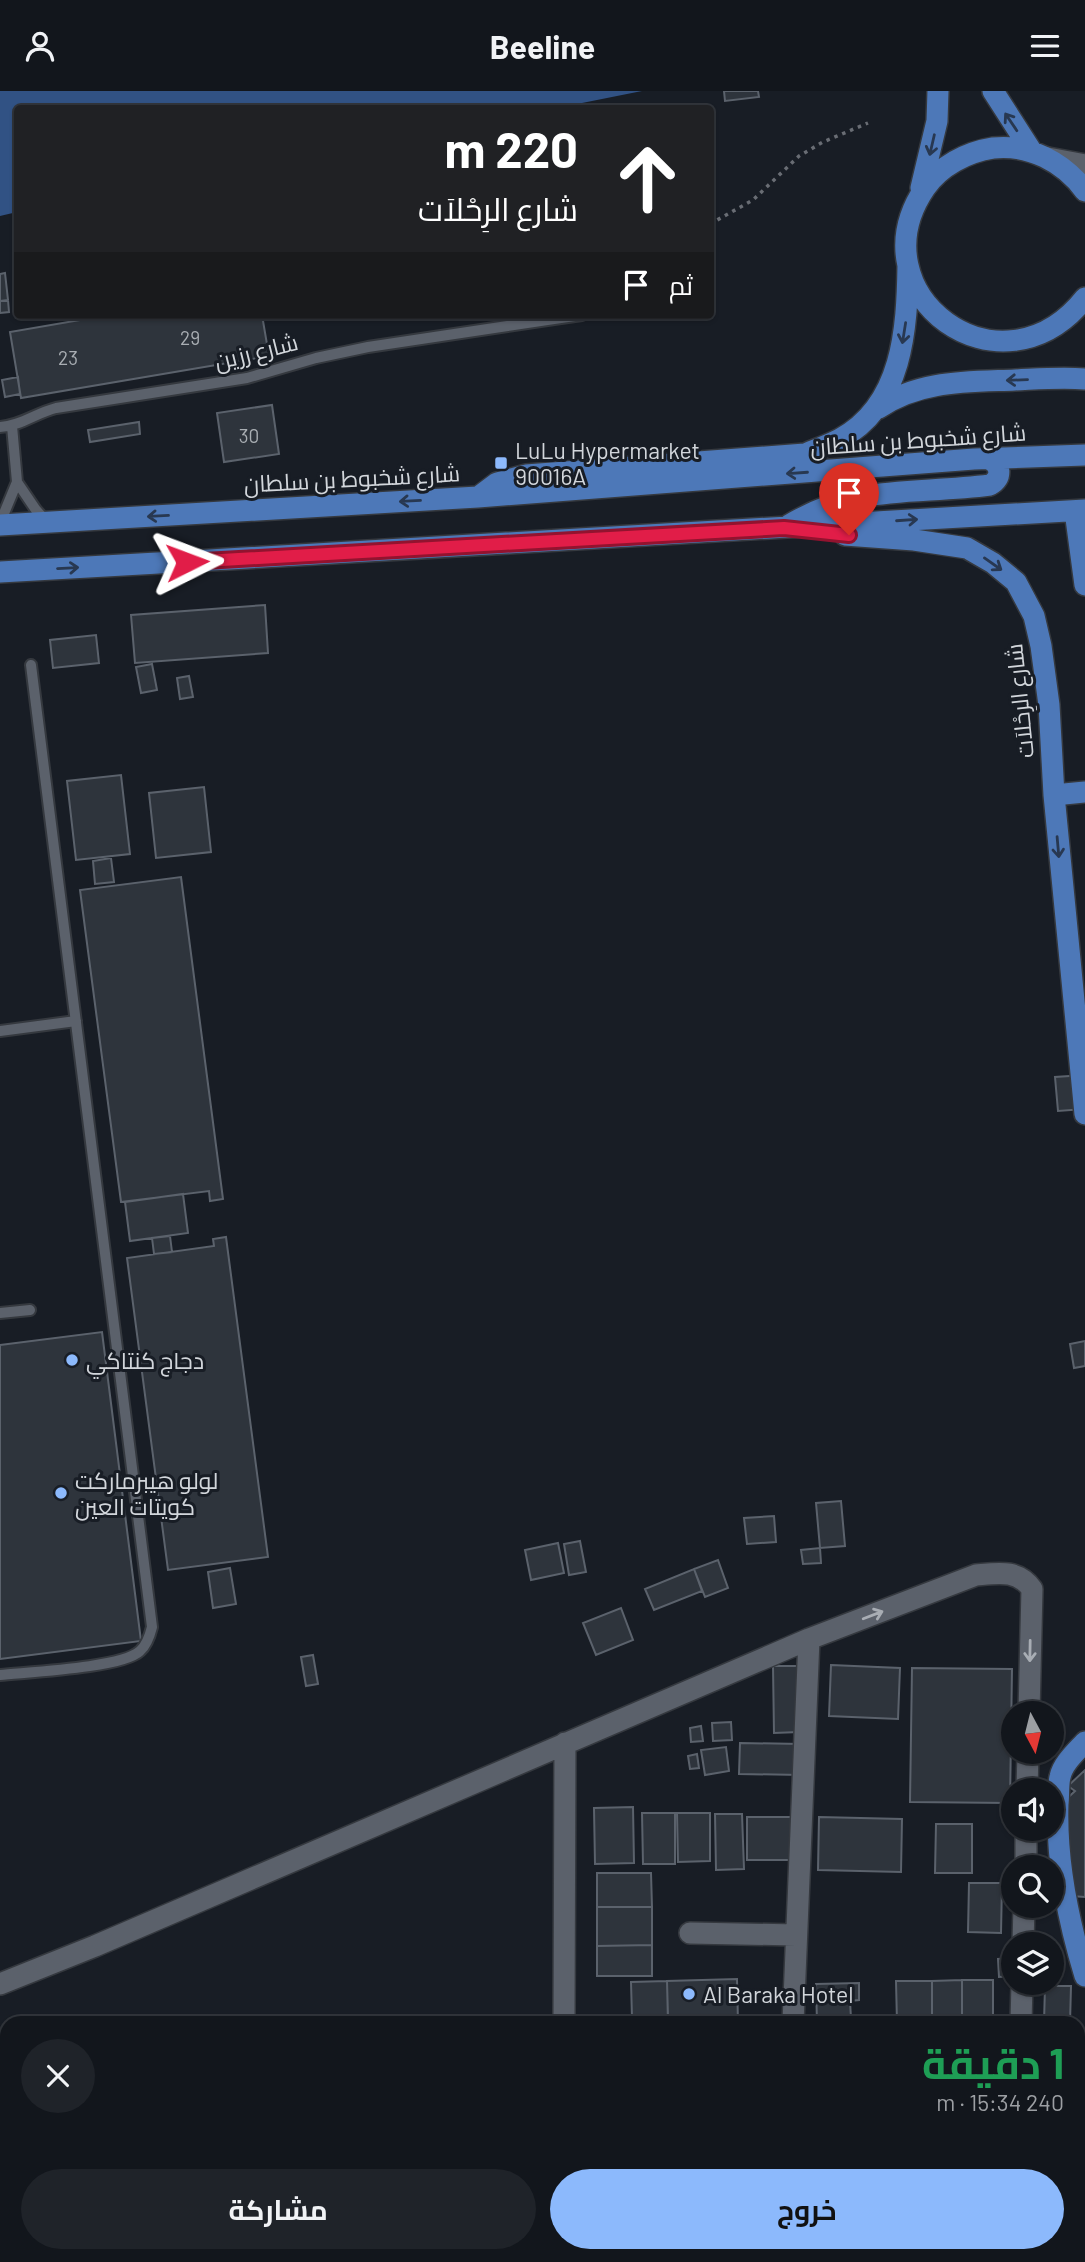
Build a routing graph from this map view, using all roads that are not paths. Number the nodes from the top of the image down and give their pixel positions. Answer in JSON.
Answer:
{"nodes":[{"id":1,"x":937,"y":91,"type":"edge"},
{"id":2,"x":993,"y":91,"type":"edge"},
{"id":3,"x":1040,"y":155,"type":"junction"},
{"id":4,"x":1085,"y":165,"type":"edge"},
{"id":5,"x":1085,"y":191,"type":"edge"},
{"id":6,"x":918,"y":198,"type":"junction"},
{"id":7,"x":908,"y":265,"type":"junction"},
{"id":8,"x":1085,"y":298,"type":"edge"},
{"id":9,"x":542,"y":319,"type":"edge"},
{"id":10,"x":1085,"y":379,"type":"edge"},
{"id":11,"x":872,"y":413,"type":"junction"},
{"id":12,"x":12,"y":426,"type":"junction"},
{"id":13,"x":0,"y":427,"type":"edge"},
{"id":14,"x":1085,"y":455,"type":"edge"},
{"id":15,"x":989,"y":459,"type":"junction"},
{"id":16,"x":17,"y":482,"type":"junction"},
{"id":17,"x":478,"y":497,"type":"junction"},
{"id":18,"x":1080,"y":510,"type":"edge"},
{"id":19,"x":47,"y":522,"type":"junction"},
{"id":20,"x":0,"y":524,"type":"edge"},
{"id":21,"x":784,"y":528,"type":"junction"},
{"id":22,"x":0,"y":572,"type":"edge"},
{"id":23,"x":1085,"y":585,"type":"edge"},
{"id":24,"x":31,"y":665,"type":"dead end"},
{"id":25,"x":1085,"y":792,"type":"edge"},
{"id":26,"x":1054,"y":795,"type":"junction"},
{"id":27,"x":76,"y":1021,"type":"junction"},
{"id":28,"x":0,"y":1031,"type":"edge"},
{"id":29,"x":1085,"y":1114,"type":"edge"},
{"id":30,"x":30,"y":1310,"type":"dead end"},
{"id":31,"x":0,"y":1313,"type":"edge"},
{"id":32,"x":809,"y":1639,"type":"junction"},
{"id":33,"x":0,"y":1675,"type":"edge"},
{"id":34,"x":1029,"y":1701,"type":"edge"},
{"id":35,"x":1085,"y":1742,"type":"edge"},
{"id":36,"x":565,"y":1743,"type":"junction"},
{"id":37,"x":690,"y":1933,"type":"dead end"},
{"id":38,"x":796,"y":1935,"type":"junction"},
{"id":39,"x":1085,"y":1976,"type":"edge"},
{"id":40,"x":0,"y":1984,"type":"edge"},
{"id":41,"x":1022,"y":1995,"type":"edge"},
{"id":42,"x":564,"y":2016,"type":"edge"},
{"id":43,"x":793,"y":2016,"type":"edge"},
{"id":44,"x":1021,"y":2016,"type":"edge"}],
"edges":[{"from":1,"to":6,"type":"main road","one_way":true},
{"from":3,"to":2,"type":"main road","one_way":true},
{"from":3,"to":4,"type":"street"},
{"from":3,"to":5,"type":"main road"},
{"from":3,"to":6,"type":"main road"},
{"from":6,"to":7,"type":"main road"},
{"from":7,"to":8,"type":"main road"},
{"from":7,"to":11,"type":"main road","one_way":true},
{"from":9,"to":12,"type":"lane","name":"شارع رزين"},
{"from":10,"to":11,"type":"main road","one_way":true},
{"from":11,"to":17,"type":"main road"},
{"from":12,"to":13,"type":"lane","name":"شارع رزين"},
{"from":12,"to":16,"type":"lane"},
{"from":14,"to":15,"type":"main road","name":"شارع شخبوط بن سلطان"},
{"from":15,"to":17,"type":"main road","name":"شارع شخبوط بن سلطان","one_way":true},
{"from":15,"to":21,"type":"main road"},
{"from":16,"to":19,"type":"lane"},
{"from":16,"to":20,"type":"lane"},
{"from":17,"to":19,"type":"main road","name":"شارع شخبوط بن سلطان","one_way":true},
{"from":21,"to":18,"type":"main road","one_way":true},
{"from":18,"to":23,"type":"main road"},
{"from":19,"to":20,"type":"main road","name":"شارع شخبوط بن سلطان"},
{"from":22,"to":21,"type":"main road","one_way":true},
{"from":21,"to":26,"type":"main road","name":"شارع الرِحْلاَت","one_way":true},
{"from":24,"to":27,"type":"lane"},
{"from":25,"to":26,"type":"main road"},
{"from":26,"to":29,"type":"main road","name":"شارع الرِحْلاَت","one_way":true},
{"from":27,"to":28,"type":"lane"},
{"from":27,"to":33,"type":"lane"},
{"from":30,"to":31,"type":"lane"},
{"from":32,"to":34,"type":"street","one_way":true},
{"from":32,"to":36,"type":"street"},
{"from":32,"to":38,"type":"street"},
{"from":35,"to":39,"type":"main road"},
{"from":36,"to":40,"type":"street"},
{"from":36,"to":42,"type":"street"},
{"from":37,"to":38,"type":"street"},
{"from":38,"to":43,"type":"street"},
{"from":41,"to":44,"type":"street"}]}
